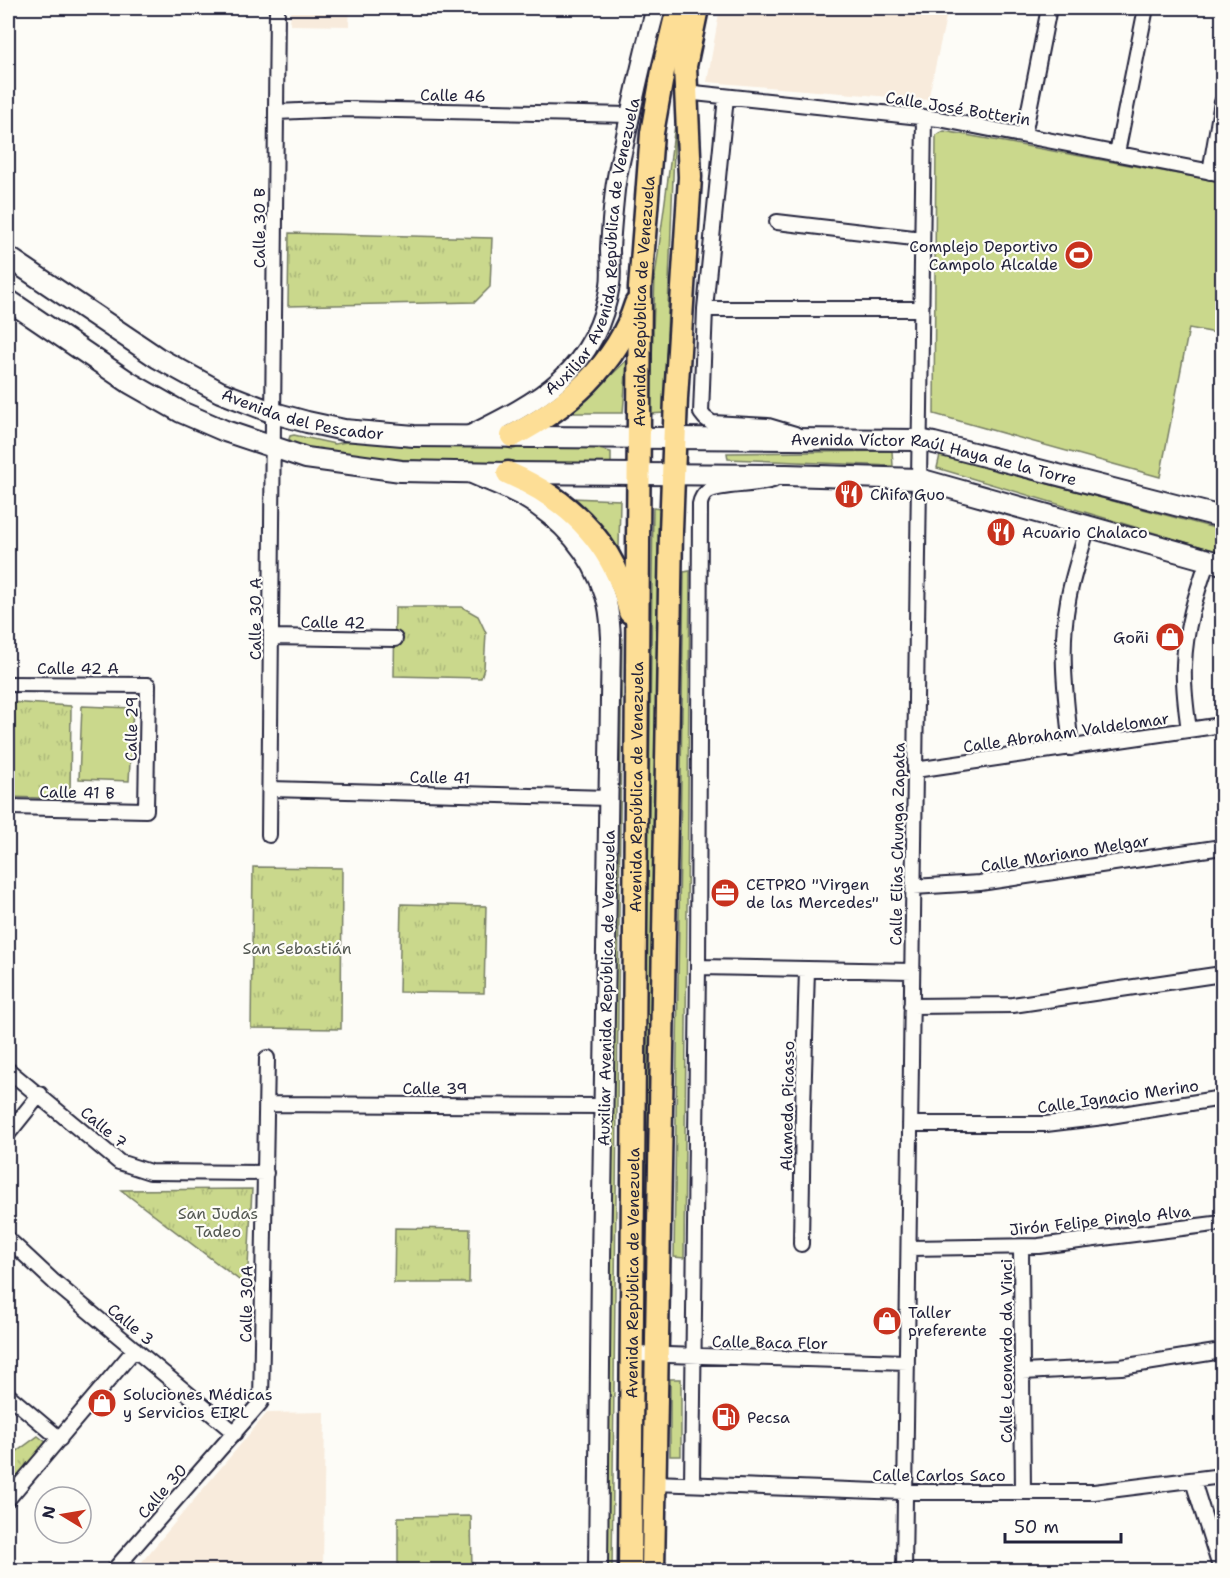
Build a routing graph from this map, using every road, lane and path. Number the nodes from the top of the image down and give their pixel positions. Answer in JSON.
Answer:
{"nodes":[{"id":1,"x":277,"y":8,"type":"edge"},
{"id":2,"x":656,"y":8,"type":"edge"},
{"id":3,"x":678,"y":8,"type":"edge"},
{"id":4,"x":697,"y":8,"type":"edge"},
{"id":5,"x":1049,"y":8,"type":"edge"},
{"id":6,"x":1146,"y":8,"type":"edge"},
{"id":7,"x":685,"y":92,"type":"junction"},
{"id":8,"x":726,"y":97,"type":"junction"},
{"id":9,"x":1222,"y":102,"type":"edge"},
{"id":10,"x":276,"y":112,"type":"junction"},
{"id":11,"x":630,"y":115,"type":"junction"},
{"id":12,"x":924,"y":117,"type":"junction"},
{"id":13,"x":1024,"y":135,"type":"junction"},
{"id":14,"x":1117,"y":153,"type":"junction"},
{"id":15,"x":1216,"y":173,"type":"edge"},
{"id":16,"x":777,"y":222,"type":"dead end"},
{"id":17,"x":922,"y":239,"type":"junction"},
{"id":18,"x":8,"y":257,"type":"edge"},
{"id":19,"x":640,"y":288,"type":"junction"},
{"id":20,"x":8,"y":300,"type":"edge"},
{"id":21,"x":705,"y":309,"type":"junction"},
{"id":22,"x":921,"y":309,"type":"junction"},
{"id":23,"x":274,"y":413,"type":"junction"},
{"id":24,"x":468,"y":436,"type":"junction"},
{"id":25,"x":512,"y":436,"type":"junction"},
{"id":26,"x":639,"y":437,"type":"junction"},
{"id":27,"x":674,"y":438,"type":"junction"},
{"id":28,"x":808,"y":438,"type":"junction"},
{"id":29,"x":919,"y":441,"type":"junction"},
{"id":30,"x":273,"y":449,"type":"junction"},
{"id":31,"x":470,"y":473,"type":"junction"},
{"id":32,"x":508,"y":473,"type":"junction"},
{"id":33,"x":638,"y":474,"type":"junction"},
{"id":34,"x":673,"y":474,"type":"junction"},
{"id":35,"x":786,"y":475,"type":"junction"},
{"id":36,"x":919,"y":479,"type":"junction"},
{"id":37,"x":1222,"y":518,"type":"edge"},
{"id":38,"x":1089,"y":525,"type":"junction"},
{"id":39,"x":1215,"y":562,"type":"edge"},
{"id":40,"x":271,"y":637,"type":"junction"},
{"id":41,"x":394,"y":639,"type":"dead end"},
{"id":42,"x":636,"y":648,"type":"junction"},
{"id":43,"x":8,"y":684,"type":"edge"},
{"id":44,"x":148,"y":685,"type":"joint"},
{"id":45,"x":1222,"y":725,"type":"edge"},
{"id":46,"x":1189,"y":730,"type":"junction"},
{"id":47,"x":1071,"y":748,"type":"junction"},
{"id":48,"x":915,"y":770,"type":"junction"},
{"id":49,"x":270,"y":789,"type":"junction"},
{"id":50,"x":609,"y":798,"type":"junction"},
{"id":51,"x":8,"y":807,"type":"edge"},
{"id":52,"x":146,"y":810,"type":"joint"},
{"id":53,"x":269,"y":835,"type":"dead end"},
{"id":54,"x":1222,"y":847,"type":"edge"},
{"id":55,"x":913,"y":887,"type":"junction"},
{"id":56,"x":698,"y":967,"type":"junction"},
{"id":57,"x":807,"y":969,"type":"junction"},
{"id":58,"x":912,"y":971,"type":"junction"},
{"id":59,"x":1222,"y":974,"type":"edge"},
{"id":60,"x":911,"y":1006,"type":"junction"},
{"id":61,"x":267,"y":1058,"type":"dead end"},
{"id":62,"x":8,"y":1070,"type":"edge"},
{"id":63,"x":40,"y":1094,"type":"junction"},
{"id":64,"x":1222,"y":1098,"type":"edge"},
{"id":65,"x":266,"y":1104,"type":"junction"},
{"id":66,"x":604,"y":1106,"type":"junction"},
{"id":67,"x":910,"y":1124,"type":"junction"},
{"id":68,"x":8,"y":1134,"type":"edge"},
{"id":69,"x":266,"y":1173,"type":"junction"},
{"id":70,"x":1222,"y":1223,"type":"edge"},
{"id":71,"x":8,"y":1239,"type":"edge"},
{"id":72,"x":801,"y":1244,"type":"dead end"},
{"id":73,"x":1021,"y":1247,"type":"junction"},
{"id":74,"x":909,"y":1248,"type":"junction"},
{"id":75,"x":135,"y":1349,"type":"junction"},
{"id":76,"x":1222,"y":1351,"type":"edge"},
{"id":77,"x":632,"y":1354,"type":"junction"},
{"id":78,"x":658,"y":1356,"type":"junction"},
{"id":79,"x":693,"y":1357,"type":"junction"},
{"id":80,"x":907,"y":1362,"type":"junction"},
{"id":81,"x":1023,"y":1372,"type":"junction"},
{"id":82,"x":8,"y":1395,"type":"edge"},
{"id":83,"x":235,"y":1433,"type":"junction"},
{"id":84,"x":60,"y":1439,"type":"junction"},
{"id":85,"x":1222,"y":1476,"type":"edge"},
{"id":86,"x":1193,"y":1481,"type":"junction"},
{"id":87,"x":654,"y":1483,"type":"junction"},
{"id":88,"x":692,"y":1484,"type":"junction"},
{"id":89,"x":905,"y":1492,"type":"junction"},
{"id":90,"x":1023,"y":1492,"type":"junction"},
{"id":91,"x":8,"y":1500,"type":"edge"},
{"id":92,"x":114,"y":1570,"type":"edge"},
{"id":93,"x":598,"y":1570,"type":"edge"},
{"id":94,"x":630,"y":1570,"type":"edge"},
{"id":95,"x":653,"y":1570,"type":"edge"},
{"id":96,"x":904,"y":1570,"type":"edge"},
{"id":97,"x":1221,"y":1570,"type":"edge"}],
"edges":[{"from":1,"to":10,"type":"street","name":"Calle 30 B"},
{"from":2,"to":11,"type":"street","name":"Auxiliar Avenida República de Venezuela"},
{"from":3,"to":19,"type":"main road","name":"Avenida República de Venezuela"},
{"from":4,"to":7,"type":"main road","name":"Avenida República de Venezuela"},
{"from":5,"to":13,"type":"street"},
{"from":6,"to":14,"type":"street"},
{"from":7,"to":8,"type":"street","name":"Calle José Botterin"},
{"from":7,"to":27,"type":"main road","name":"Avenida República de Venezuela"},
{"from":8,"to":12,"type":"street","name":"Calle José Botterin"},
{"from":8,"to":21,"type":"street"},
{"from":9,"to":15,"type":"street"},
{"from":10,"to":11,"type":"street","name":"Calle 46"},
{"from":10,"to":23,"type":"street","name":"Calle 30 B"},
{"from":11,"to":24,"type":"street","name":"Auxiliar Avenida República de Venezuela"},
{"from":12,"to":13,"type":"street","name":"Calle José Botterin"},
{"from":12,"to":17,"type":"street","name":"Calle Elias Chunga Zapata"},
{"from":13,"to":14,"type":"street","name":"Calle José Botterin"},
{"from":14,"to":15,"type":"street","name":"Calle José Botterin"},
{"from":16,"to":17,"type":"street"},
{"from":17,"to":22,"type":"street","name":"Calle Elias Chunga Zapata"},
{"from":18,"to":23,"type":"main road","name":"Avenida del Pescador"},
{"from":19,"to":25,"type":"main road"},
{"from":19,"to":26,"type":"main road","name":"Avenida República de Venezuela"},
{"from":20,"to":30,"type":"main road"},
{"from":21,"to":22,"type":"street"},
{"from":21,"to":28,"type":"street"},
{"from":22,"to":29,"type":"street","name":"Calle Elias Chunga Zapata"},
{"from":23,"to":24,"type":"main road","name":"Avenida del Pescador"},
{"from":23,"to":30,"type":"street","name":"Calle 30 B"},
{"from":24,"to":25,"type":"main road","name":"Avenida del Pescador"},
{"from":25,"to":26,"type":"main road","name":"Avenida del Pescador"},
{"from":26,"to":27,"type":"main road","name":"Avenida Víctor Raúl Haya de la Torre"},
{"from":26,"to":33,"type":"main road","name":"Avenida República de Venezuela"},
{"from":27,"to":28,"type":"main road","name":"Avenida Víctor Raúl Haya de la Torre"},
{"from":27,"to":34,"type":"main road","name":"Avenida República de Venezuela"},
{"from":28,"to":29,"type":"main road","name":"Avenida Víctor Raúl Haya de la Torre"},
{"from":29,"to":36,"type":"street","name":"Calle Elias Chunga Zapata"},
{"from":29,"to":37,"type":"main road","name":"Avenida Víctor Raúl Haya de la Torre"},
{"from":30,"to":31,"type":"main road"},
{"from":30,"to":40,"type":"street","name":"Calle 30 A"},
{"from":31,"to":32,"type":"main road"},
{"from":31,"to":50,"type":"street","name":"Auxiliar Avenida República de Venezuela"},
{"from":32,"to":33,"type":"main road"},
{"from":32,"to":42,"type":"main road"},
{"from":33,"to":34,"type":"main road","name":"Avenida Víctor Raúl Haya de la Torre"},
{"from":33,"to":42,"type":"main road","name":"Avenida República de Venezuela"},
{"from":34,"to":35,"type":"main road","name":"Avenida Víctor Raúl Haya de la Torre"},
{"from":34,"to":78,"type":"main road","name":"Avenida República de Venezuela"},
{"from":35,"to":36,"type":"main road","name":"Avenida Víctor Raúl Haya de la Torre"},
{"from":35,"to":56,"type":"street"},
{"from":36,"to":38,"type":"main road","name":"Avenida Víctor Raúl Haya de la Torre"},
{"from":36,"to":48,"type":"street","name":"Calle Elias Chunga Zapata"},
{"from":38,"to":39,"type":"main road","name":"Avenida Víctor Raúl Haya de la Torre"},
{"from":38,"to":47,"type":"street"},
{"from":39,"to":46,"type":"street"},
{"from":40,"to":41,"type":"street","name":"Calle 42"},
{"from":40,"to":49,"type":"street","name":"Calle 30 A"},
{"from":42,"to":77,"type":"main road","name":"Avenida República de Venezuela"},
{"from":43,"to":44,"type":"street","name":"Calle 42 A"},
{"from":44,"to":52,"type":"street","name":"Calle 29"},
{"from":45,"to":46,"type":"street","name":"Calle Abraham Valdelomar"},
{"from":46,"to":47,"type":"street","name":"Calle Abraham Valdelomar"},
{"from":47,"to":48,"type":"street","name":"Calle Abraham Valdelomar"},
{"from":48,"to":55,"type":"street","name":"Calle Elias Chunga Zapata"},
{"from":49,"to":50,"type":"street","name":"Calle 41"},
{"from":49,"to":53,"type":"street"},
{"from":50,"to":66,"type":"street","name":"Auxiliar Avenida República de Venezuela"},
{"from":51,"to":52,"type":"street","name":"Calle 41 B"},
{"from":54,"to":55,"type":"street","name":"Calle Mariano Melgar"},
{"from":55,"to":58,"type":"street","name":"Calle Elias Chunga Zapata"},
{"from":56,"to":57,"type":"street"},
{"from":56,"to":79,"type":"street"},
{"from":57,"to":58,"type":"street"},
{"from":57,"to":72,"type":"street","name":"Alameda Picasso"},
{"from":58,"to":60,"type":"street","name":"Calle Elias Chunga Zapata"},
{"from":59,"to":60,"type":"street"},
{"from":60,"to":67,"type":"street","name":"Calle Elias Chunga Zapata"},
{"from":61,"to":65,"type":"street","name":"Calle 30A"},
{"from":62,"to":63,"type":"street","name":"Calle 7"},
{"from":63,"to":68,"type":"street"},
{"from":63,"to":69,"type":"street","name":"Calle 7"},
{"from":64,"to":67,"type":"street","name":"Calle Ignacio Merino"},
{"from":65,"to":66,"type":"street","name":"Calle 39"},
{"from":65,"to":69,"type":"street","name":"Calle 30A"},
{"from":66,"to":93,"type":"street","name":"Auxiliar Avenida República de Venezuela"},
{"from":67,"to":74,"type":"street","name":"Calle Elias Chunga Zapata"},
{"from":69,"to":83,"type":"street","name":"Calle 30A"},
{"from":70,"to":73,"type":"street","name":"Jirón Felipe Pinglo Alva"},
{"from":71,"to":75,"type":"street","name":"Calle 3"},
{"from":73,"to":74,"type":"street","name":"Jirón Felipe Pinglo Alva"},
{"from":73,"to":81,"type":"street","name":"Calle Leonardo da Vinci"},
{"from":74,"to":80,"type":"street","name":"Calle Elias Chunga Zapata"},
{"from":75,"to":83,"type":"street","name":"Calle 3"},
{"from":75,"to":84,"type":"street"},
{"from":76,"to":81,"type":"street"},
{"from":77,"to":78,"type":"street","name":"Calle Baca Flor"},
{"from":77,"to":94,"type":"main road","name":"Avenida República de Venezuela"},
{"from":78,"to":79,"type":"street","name":"Calle Baca Flor"},
{"from":78,"to":87,"type":"main road","name":"Avenida República de Venezuela"},
{"from":79,"to":80,"type":"street","name":"Calle Baca Flor"},
{"from":79,"to":88,"type":"street"},
{"from":80,"to":89,"type":"street","name":"Calle Elias Chunga Zapata"},
{"from":81,"to":90,"type":"street","name":"Calle Leonardo da Vinci"},
{"from":82,"to":84,"type":"street"},
{"from":83,"to":92,"type":"street","name":"Calle 30"},
{"from":84,"to":91,"type":"street"},
{"from":85,"to":86,"type":"street","name":"Calle Carlos Saco"},
{"from":86,"to":90,"type":"street","name":"Calle Carlos Saco"},
{"from":86,"to":97,"type":"street"},
{"from":87,"to":88,"type":"street","name":"Calle Carlos Saco"},
{"from":87,"to":95,"type":"main road","name":"Avenida República de Venezuela"},
{"from":88,"to":89,"type":"street","name":"Calle Carlos Saco"},
{"from":89,"to":90,"type":"street","name":"Calle Carlos Saco"},
{"from":89,"to":96,"type":"street","name":"Calle Elias Chunga Zapata"}]}
